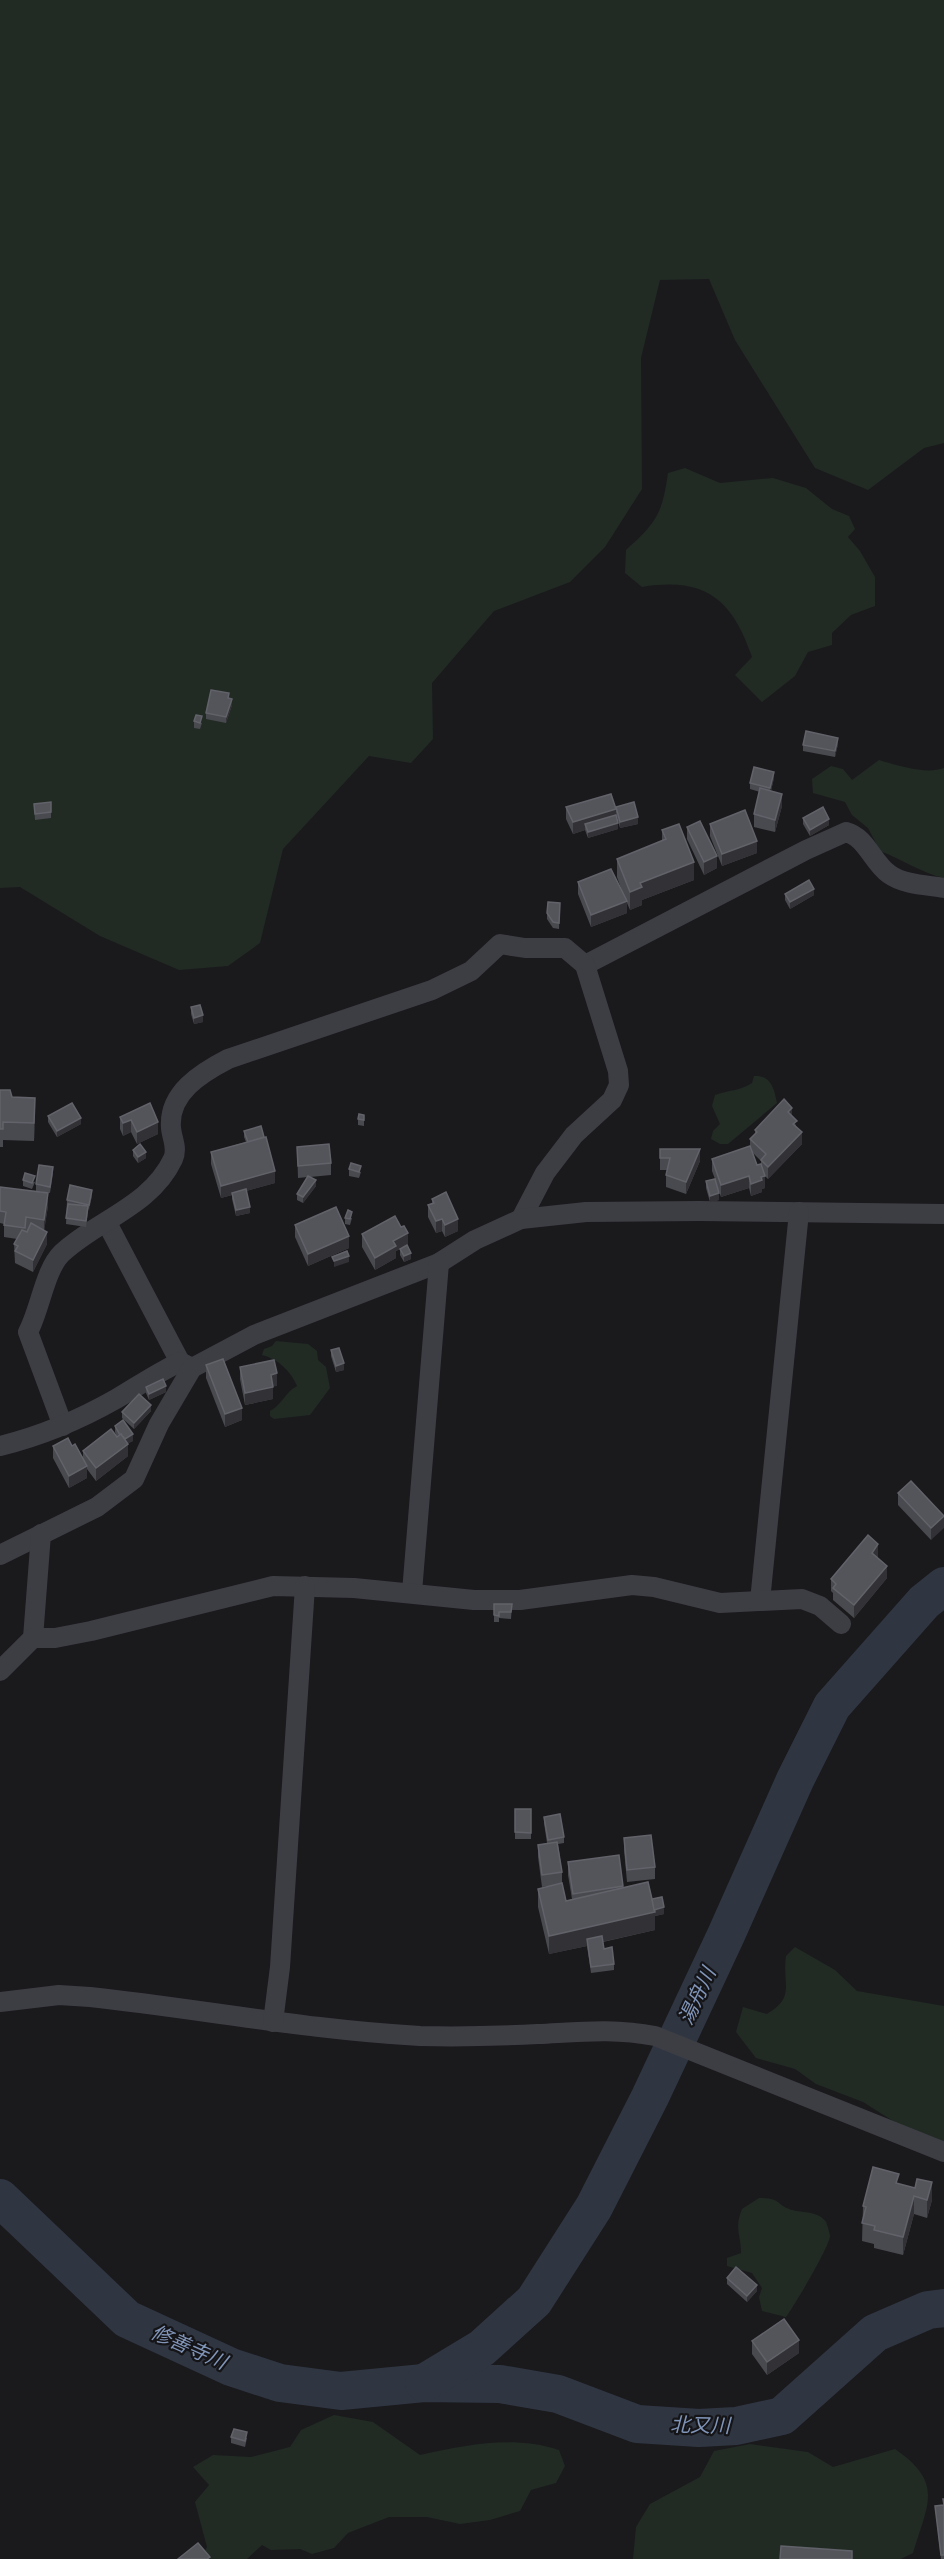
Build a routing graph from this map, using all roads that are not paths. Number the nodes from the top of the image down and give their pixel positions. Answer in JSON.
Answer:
{"nodes":[{"id":1,"x":944,"y":888,"type":"edge"},
{"id":2,"x":585,"y":965,"type":"junction"},
{"id":3,"x":799,"y":1212,"type":"junction"},
{"id":4,"x":944,"y":1214,"type":"edge"},
{"id":5,"x":521,"y":1219,"type":"junction"},
{"id":6,"x":107,"y":1223,"type":"junction"},
{"id":7,"x":439,"y":1263,"type":"junction"},
{"id":8,"x":186,"y":1365,"type":"junction"},
{"id":9,"x":63,"y":1426,"type":"junction"},
{"id":10,"x":0,"y":1446,"type":"edge"},
{"id":11,"x":41,"y":1534,"type":"junction"},
{"id":12,"x":0,"y":1555,"type":"edge"},
{"id":13,"x":305,"y":1586,"type":"junction"},
{"id":14,"x":412,"y":1592,"type":"junction"},
{"id":15,"x":760,"y":1601,"type":"junction"},
{"id":16,"x":841,"y":1624,"type":"dead end"},
{"id":17,"x":33,"y":1638,"type":"junction"},
{"id":18,"x":0,"y":1671,"type":"edge"},
{"id":19,"x":0,"y":2002,"type":"edge"},
{"id":20,"x":273,"y":2022,"type":"junction"},
{"id":21,"x":944,"y":2152,"type":"edge"}],
"edges":[{"from":1,"to":2,"type":"street"},
{"from":2,"to":5,"type":"street"},
{"from":2,"to":6,"type":"street"},
{"from":3,"to":4,"type":"street"},
{"from":3,"to":5,"type":"street"},
{"from":3,"to":15,"type":"street"},
{"from":5,"to":7,"type":"street"},
{"from":6,"to":8,"type":"street"},
{"from":6,"to":9,"type":"street"},
{"from":7,"to":8,"type":"street"},
{"from":7,"to":14,"type":"street"},
{"from":8,"to":9,"type":"street"},
{"from":8,"to":11,"type":"street"},
{"from":9,"to":10,"type":"street"},
{"from":11,"to":12,"type":"street"},
{"from":11,"to":17,"type":"street"},
{"from":13,"to":14,"type":"street"},
{"from":13,"to":17,"type":"street"},
{"from":13,"to":20,"type":"street"},
{"from":14,"to":15,"type":"street"},
{"from":15,"to":16,"type":"street"},
{"from":17,"to":18,"type":"street"},
{"from":19,"to":20,"type":"street"},
{"from":20,"to":21,"type":"street"}]}
